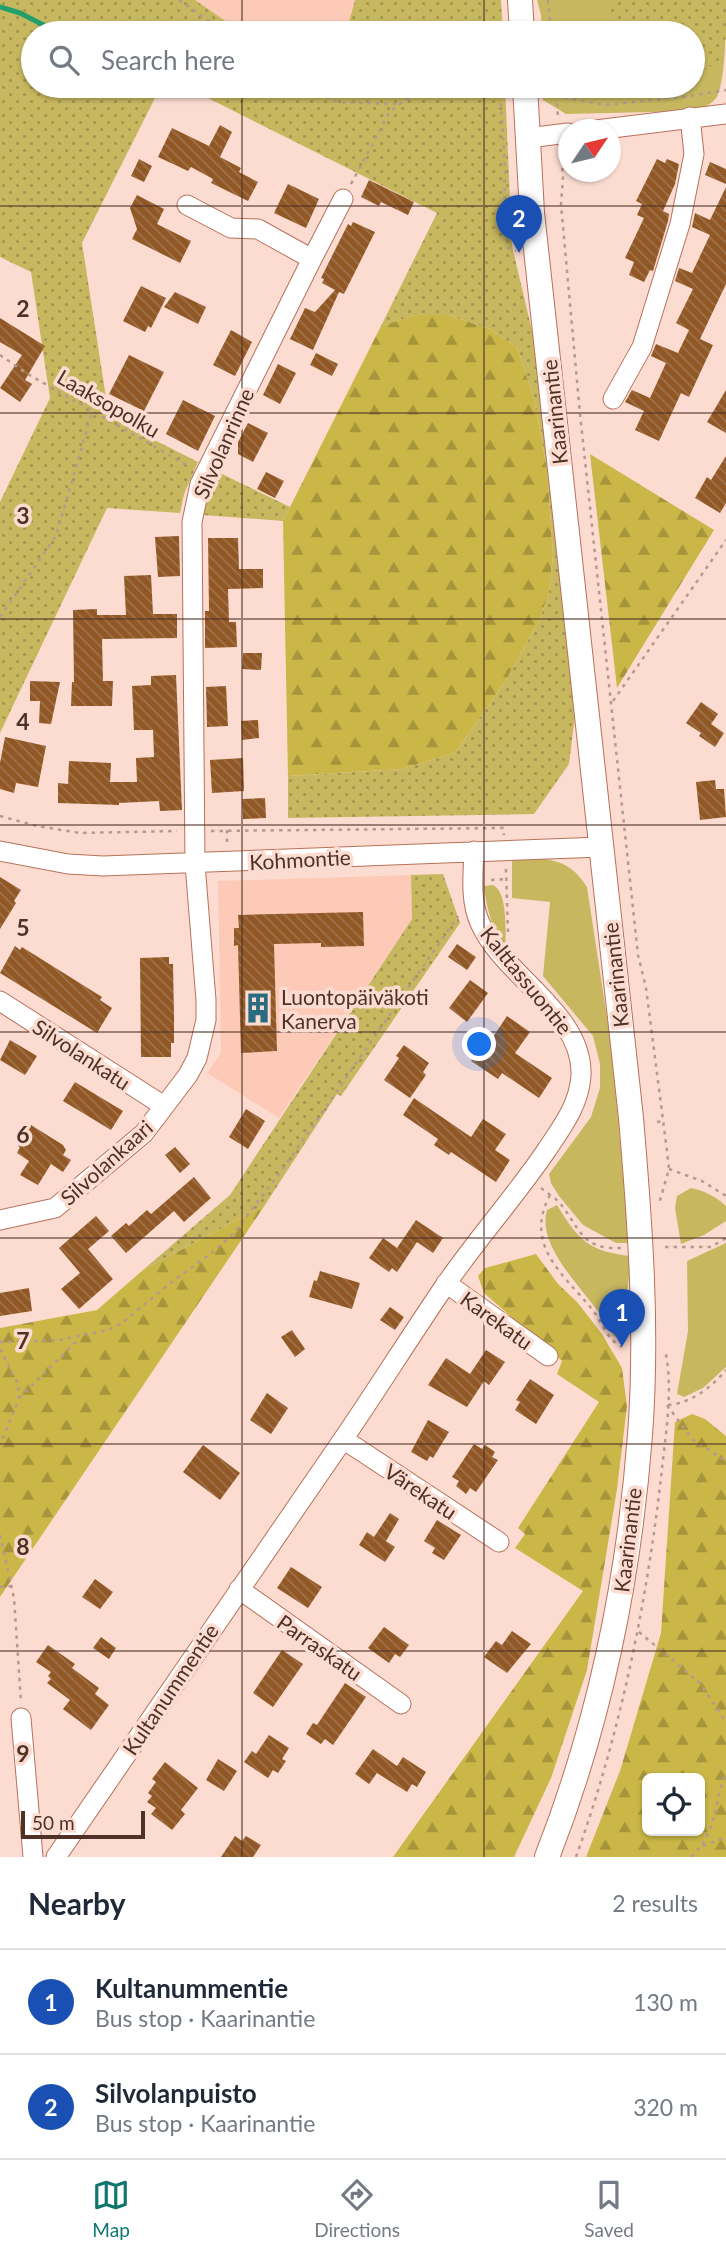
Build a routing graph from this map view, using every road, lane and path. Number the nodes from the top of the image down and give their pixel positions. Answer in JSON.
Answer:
{"nodes":[{"id":1,"x":179,"y":0,"type":"edge"},
{"id":2,"x":520,"y":0,"type":"edge"},
{"id":3,"x":548,"y":0,"type":"edge"},
{"id":4,"x":209,"y":21,"type":"edge"},
{"id":5,"x":521,"y":21,"type":"edge"},
{"id":6,"x":550,"y":21,"type":"edge"},
{"id":7,"x":726,"y":90,"type":"edge"},
{"id":8,"x":705,"y":94,"type":"edge"},
{"id":9,"x":328,"y":98,"type":"edge"},
{"id":10,"x":409,"y":98,"type":"edge"},
{"id":11,"x":501,"y":98,"type":"edge"},
{"id":12,"x":526,"y":98,"type":"edge"},
{"id":13,"x":567,"y":98,"type":"edge"},
{"id":14,"x":674,"y":98,"type":"edge"},
{"id":15,"x":398,"y":104,"type":"junction"},
{"id":16,"x":726,"y":114,"type":"edge"},
{"id":17,"x":690,"y":117,"type":"junction"},
{"id":18,"x":621,"y":127,"type":"edge"},
{"id":19,"x":558,"y":134,"type":"edge"},
{"id":20,"x":528,"y":138,"type":"junction"},
{"id":21,"x":343,"y":199,"type":"joint"},
{"id":22,"x":187,"y":205,"type":"dead end"},
{"id":23,"x":519,"y":253,"type":"dead end"},
{"id":24,"x":312,"y":259,"type":"junction"},
{"id":25,"x":0,"y":355,"type":"edge"},
{"id":26,"x":613,"y":399,"type":"dead end"},
{"id":27,"x":92,"y":411,"type":"junction"},
{"id":28,"x":204,"y":475,"type":"junction"},
{"id":29,"x":726,"y":540,"type":"edge"},
{"id":30,"x":0,"y":617,"type":"edge"},
{"id":31,"x":612,"y":702,"type":"dead end"},
{"id":32,"x":0,"y":816,"type":"edge"},
{"id":33,"x":503,"y":828,"type":"dead end"},
{"id":34,"x":196,"y":831,"type":"junction"},
{"id":35,"x":601,"y":847,"type":"junction"},
{"id":36,"x":474,"y":851,"type":"junction"},
{"id":37,"x":0,"y":852,"type":"edge"},
{"id":38,"x":195,"y":864,"type":"junction"},
{"id":39,"x":474,"y":893,"type":"junction"},
{"id":40,"x":0,"y":1001,"type":"edge"},
{"id":41,"x":164,"y":1106,"type":"junction"},
{"id":42,"x":664,"y":1121,"type":"dead end"},
{"id":43,"x":657,"y":1122,"type":"dead end"},
{"id":44,"x":659,"y":1151,"type":"dead end"},
{"id":45,"x":667,"y":1151,"type":"dead end"},
{"id":46,"x":669,"y":1169,"type":"dead end"},
{"id":47,"x":527,"y":1179,"type":"junction"},
{"id":48,"x":550,"y":1195,"type":"junction"},
{"id":49,"x":726,"y":1196,"type":"edge"},
{"id":50,"x":0,"y":1220,"type":"edge"},
{"id":51,"x":726,"y":1238,"type":"edge"},
{"id":52,"x":665,"y":1247,"type":"dead end"},
{"id":53,"x":627,"y":1248,"type":"dead end"},
{"id":54,"x":446,"y":1283,"type":"junction"},
{"id":55,"x":81,"y":1337,"type":"junction"},
{"id":56,"x":0,"y":1342,"type":"edge"},
{"id":57,"x":622,"y":1347,"type":"dead end"},
{"id":58,"x":0,"y":1349,"type":"edge"},
{"id":59,"x":548,"y":1356,"type":"dead end"},
{"id":60,"x":726,"y":1370,"type":"edge"},
{"id":61,"x":19,"y":1398,"type":"junction"},
{"id":62,"x":343,"y":1439,"type":"junction"},
{"id":63,"x":0,"y":1445,"type":"edge"},
{"id":64,"x":726,"y":1461,"type":"edge"},
{"id":65,"x":0,"y":1535,"type":"edge"},
{"id":66,"x":499,"y":1542,"type":"dead end"},
{"id":67,"x":11,"y":1586,"type":"junction"},
{"id":68,"x":0,"y":1587,"type":"edge"},
{"id":69,"x":239,"y":1589,"type":"junction"},
{"id":70,"x":639,"y":1632,"type":"dead end"},
{"id":71,"x":401,"y":1704,"type":"dead end"},
{"id":72,"x":21,"y":1718,"type":"joint"},
{"id":73,"x":726,"y":1722,"type":"edge"},
{"id":74,"x":726,"y":1772,"type":"edge"},
{"id":75,"x":726,"y":1837,"type":"edge"},
{"id":76,"x":703,"y":1846,"type":"junction"},
{"id":77,"x":33,"y":1857,"type":"edge"},
{"id":78,"x":56,"y":1857,"type":"edge"},
{"id":79,"x":547,"y":1857,"type":"edge"},
{"id":80,"x":691,"y":1857,"type":"edge"}],
"edges":[{"from":1,"to":4,"type":"path"},
{"from":2,"to":5,"type":"main road"},
{"from":3,"to":6,"type":"path"},
{"from":7,"to":8,"type":"path"},
{"from":9,"to":15,"type":"path"},
{"from":10,"to":15,"type":"path"},
{"from":11,"to":23,"type":"path"},
{"from":12,"to":20,"type":"main road","name":"Kaarinantie"},
{"from":13,"to":14,"type":"path"},
{"from":15,"to":21,"type":"path"},
{"from":16,"to":17,"type":"street"},
{"from":17,"to":18,"type":"street"},
{"from":17,"to":26,"type":"street"},
{"from":19,"to":20,"type":"street"},
{"from":20,"to":35,"type":"main road","name":"Kaarinantie"},
{"from":21,"to":24,"type":"street","name":"Silvolanrinne"},
{"from":22,"to":24,"type":"street"},
{"from":24,"to":28,"type":"street","name":"Silvolanrinne"},
{"from":25,"to":27,"type":"path","name":"Laaksopolku"},
{"from":27,"to":28,"type":"path","name":"Laaksopolku"},
{"from":27,"to":30,"type":"path"},
{"from":28,"to":34,"type":"street","name":"Silvolanrinne"},
{"from":29,"to":31,"type":"path"},
{"from":32,"to":34,"type":"path"},
{"from":33,"to":34,"type":"path"},
{"from":34,"to":38,"type":"street","name":"Silvolanrinne"},
{"from":35,"to":36,"type":"street","name":"Kohmontie"},
{"from":35,"to":79,"type":"main road","name":"Kaarinantie"},
{"from":36,"to":38,"type":"street","name":"Kohmontie"},
{"from":36,"to":39,"type":"street","name":"Kalttassuontie"},
{"from":37,"to":38,"type":"street","name":"Kohmontie"},
{"from":38,"to":41,"type":"street","name":"Silvolankaari"},
{"from":39,"to":47,"type":"street","name":"Kalttassuontie"},
{"from":39,"to":55,"type":"path"},
{"from":40,"to":41,"type":"street","name":"Silvolankatu"},
{"from":41,"to":50,"type":"street","name":"Silvolankaari"},
{"from":42,"to":43,"type":"path"},
{"from":44,"to":45,"type":"path"},
{"from":46,"to":49,"type":"path"},
{"from":47,"to":48,"type":"path"},
{"from":47,"to":54,"type":"street","name":"Kultanummentie"},
{"from":48,"to":53,"type":"path"},
{"from":48,"to":57,"type":"path"},
{"from":51,"to":52,"type":"path"},
{"from":54,"to":59,"type":"street","name":"Karekatu"},
{"from":54,"to":62,"type":"street","name":"Kultanummentie"},
{"from":55,"to":56,"type":"path"},
{"from":55,"to":61,"type":"path"},
{"from":58,"to":61,"type":"path"},
{"from":60,"to":64,"type":"path"},
{"from":61,"to":63,"type":"path"},
{"from":62,"to":66,"type":"street","name":"Värekatu"},
{"from":62,"to":69,"type":"street","name":"Kultanummentie"},
{"from":65,"to":67,"type":"path"},
{"from":67,"to":68,"type":"path"},
{"from":67,"to":72,"type":"path"},
{"from":69,"to":71,"type":"street","name":"Parraskatu"},
{"from":69,"to":78,"type":"street","name":"Kultanummentie"},
{"from":70,"to":73,"type":"path"},
{"from":72,"to":77,"type":"street"},
{"from":74,"to":76,"type":"path"},
{"from":75,"to":76,"type":"path"},
{"from":76,"to":80,"type":"path"}]}
